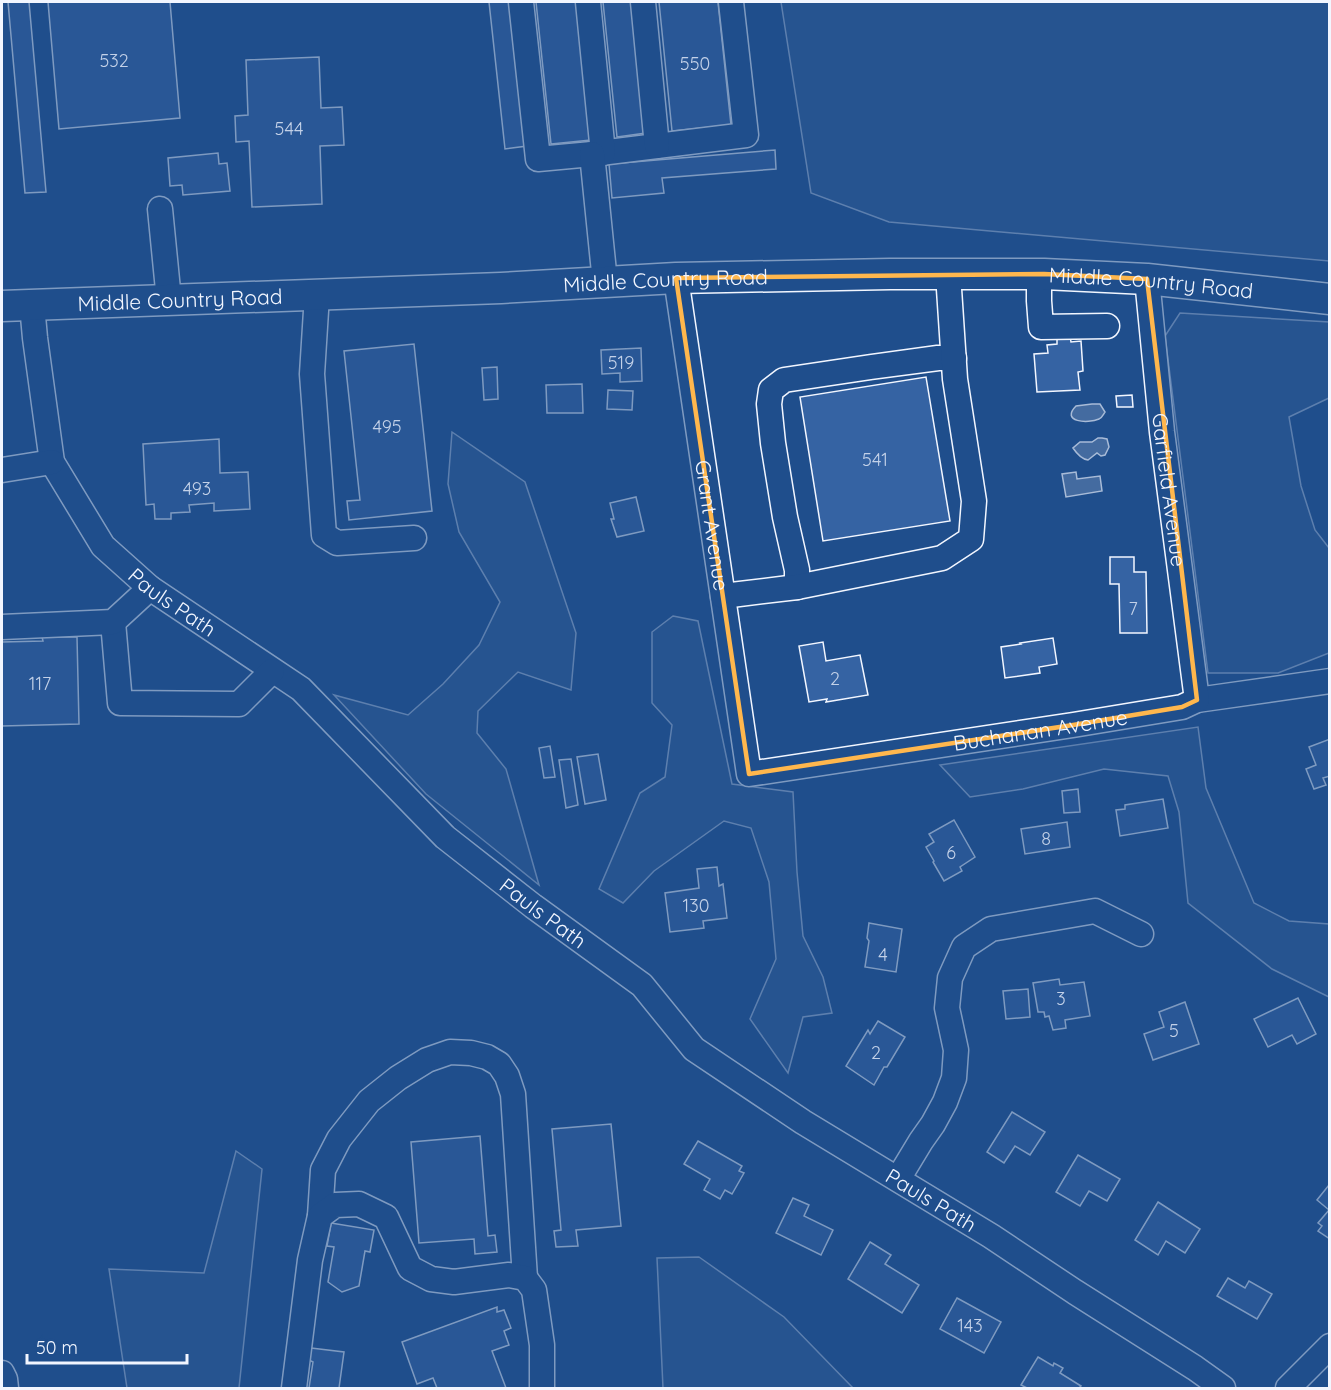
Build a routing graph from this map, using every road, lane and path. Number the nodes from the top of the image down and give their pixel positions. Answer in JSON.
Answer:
{"nodes":[{"id":1,"x":521,"y":2,"type":"edge"},
{"id":2,"x":588,"y":2,"type":"edge"},
{"id":3,"x":643,"y":2,"type":"edge"},
{"id":4,"x":731,"y":2,"type":"edge"},
{"id":5,"x":657,"y":146,"type":"junction"},
{"id":6,"x":598,"y":153,"type":"junction"},
{"id":7,"x":160,"y":209,"type":"dead end"},
{"id":8,"x":948,"y":274,"type":"junction"},
{"id":9,"x":1039,"y":274,"type":"junction"},
{"id":10,"x":676,"y":278,"type":"junction"},
{"id":11,"x":1147,"y":279,"type":"junction"},
{"id":12,"x":605,"y":282,"type":"junction"},
{"id":13,"x":317,"y":295,"type":"junction"},
{"id":14,"x":1329,"y":299,"type":"edge"},
{"id":15,"x":169,"y":300,"type":"junction"},
{"id":16,"x":32,"y":305,"type":"junction"},
{"id":17,"x":2,"y":306,"type":"edge"},
{"id":18,"x":1107,"y":326,"type":"dead end"},
{"id":19,"x":954,"y":358,"type":"junction"},
{"id":20,"x":52,"y":462,"type":"junction"},
{"id":21,"x":2,"y":470,"type":"edge"},
{"id":22,"x":414,"y":538,"type":"dead end"},
{"id":23,"x":797,"y":586,"type":"junction"},
{"id":24,"x":150,"y":588,"type":"junction"},
{"id":25,"x":723,"y":596,"type":"junction"},
{"id":26,"x":112,"y":622,"type":"junction"},
{"id":27,"x":2,"y":627,"type":"edge"},
{"id":28,"x":272,"y":671,"type":"junction"},
{"id":29,"x":1329,"y":681,"type":"edge"},
{"id":30,"x":1197,"y":700,"type":"junction"},
{"id":31,"x":749,"y":774,"type":"joint"},
{"id":32,"x":1141,"y":934,"type":"dead end"},
{"id":33,"x":898,"y":1179,"type":"junction"},
{"id":34,"x":320,"y":1216,"type":"junction"},
{"id":35,"x":525,"y":1278,"type":"junction"},
{"id":36,"x":1329,"y":1346,"type":"edge"},
{"id":37,"x":2,"y":1373,"type":"edge"},
{"id":38,"x":6,"y":1389,"type":"edge"},
{"id":39,"x":294,"y":1389,"type":"edge"},
{"id":40,"x":543,"y":1389,"type":"edge"},
{"id":41,"x":1223,"y":1389,"type":"edge"},
{"id":42,"x":1288,"y":1389,"type":"edge"}],
"edges":[{"from":1,"to":6,"type":"street"},
{"from":2,"to":6,"type":"street"},
{"from":3,"to":5,"type":"street"},
{"from":4,"to":5,"type":"street"},
{"from":5,"to":6,"type":"street"},
{"from":6,"to":12,"type":"street"},
{"from":7,"to":15,"type":"street"},
{"from":8,"to":9,"type":"main road","name":"Middle Country Road"},
{"from":8,"to":10,"type":"main road","name":"Middle Country Road"},
{"from":8,"to":19,"type":"street"},
{"from":9,"to":11,"type":"main road","name":"Middle Country Road"},
{"from":9,"to":18,"type":"street"},
{"from":10,"to":12,"type":"main road","name":"Middle Country Road"},
{"from":10,"to":25,"type":"street","name":"Grant Avenue"},
{"from":11,"to":14,"type":"main road","name":"Middle Country Road"},
{"from":11,"to":30,"type":"street","name":"Garfield Avenue"},
{"from":12,"to":13,"type":"main road","name":"Middle Country Road"},
{"from":13,"to":15,"type":"main road","name":"Middle Country Road"},
{"from":13,"to":22,"type":"street"},
{"from":15,"to":16,"type":"main road","name":"Middle Country Road"},
{"from":16,"to":17,"type":"main road","name":"Middle Country Road"},
{"from":16,"to":20,"type":"street","name":"Pauls Path"},
{"from":19,"to":23,"type":"street"},
{"from":19,"to":23,"type":"street"},
{"from":20,"to":21,"type":"street"},
{"from":20,"to":24,"type":"street","name":"Pauls Path"},
{"from":23,"to":25,"type":"street"},
{"from":24,"to":26,"type":"street"},
{"from":24,"to":28,"type":"street","name":"Pauls Path"},
{"from":25,"to":31,"type":"street","name":"Grant Avenue"},
{"from":26,"to":27,"type":"street"},
{"from":26,"to":28,"type":"street"},
{"from":28,"to":33,"type":"street","name":"Pauls Path"},
{"from":29,"to":30,"type":"street","name":"Buchanan Avenue"},
{"from":30,"to":31,"type":"street","name":"Buchanan Avenue"},
{"from":32,"to":33,"type":"street"},
{"from":33,"to":41,"type":"street","name":"Pauls Path"},
{"from":34,"to":35,"type":"street"},
{"from":34,"to":35,"type":"street"},
{"from":34,"to":39,"type":"street"},
{"from":35,"to":40,"type":"street"},
{"from":36,"to":42,"type":"street"},
{"from":37,"to":38,"type":"street"}]}
